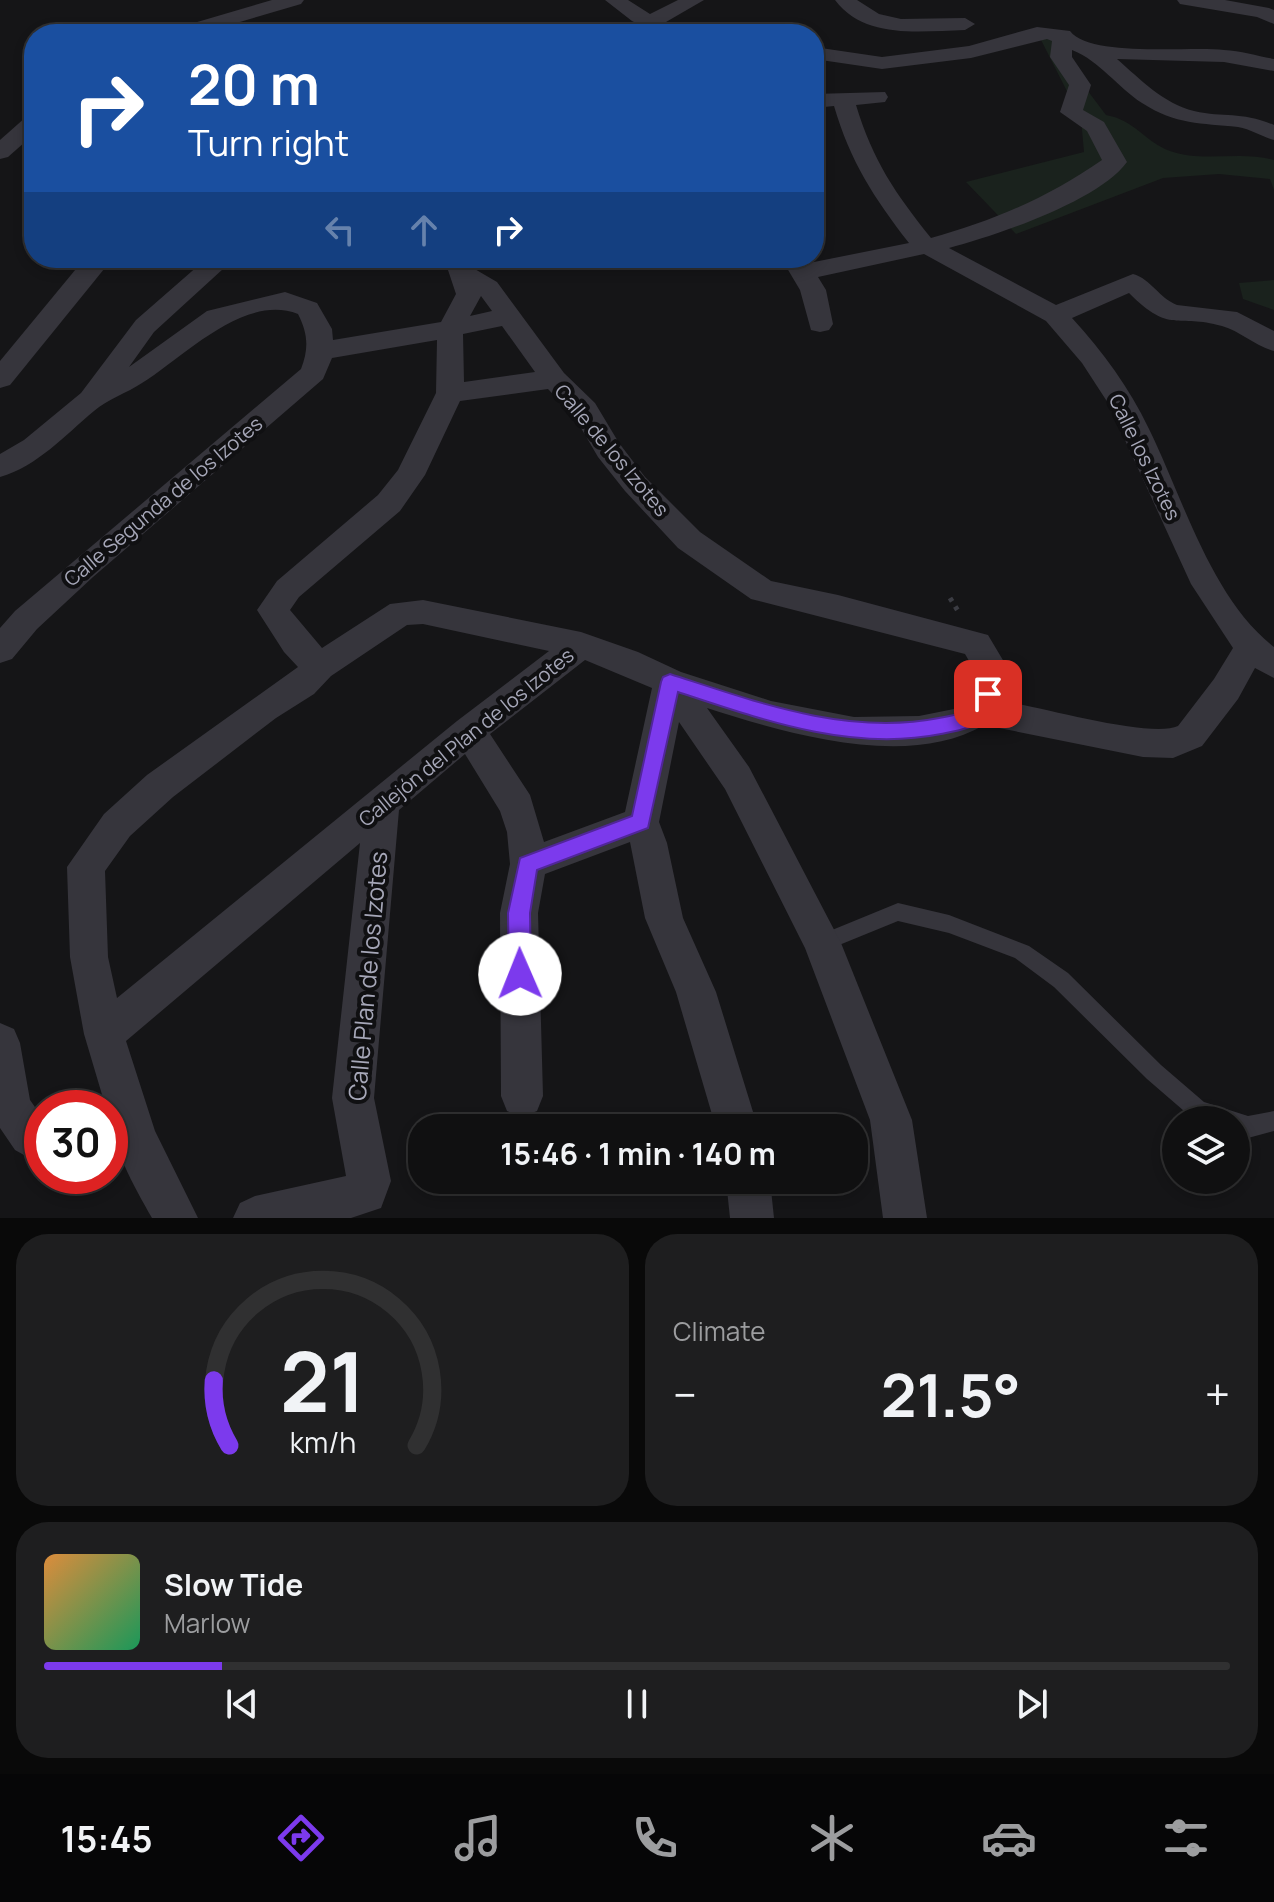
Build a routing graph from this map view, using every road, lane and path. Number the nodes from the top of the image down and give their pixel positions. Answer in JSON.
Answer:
{"nodes":[{"id":1,"x":615,"y":0,"type":"edge"},
{"id":2,"x":694,"y":0,"type":"edge"},
{"id":3,"x":845,"y":0,"type":"edge"},
{"id":4,"x":1187,"y":0,"type":"edge"},
{"id":5,"x":289,"y":2,"type":"edge"},
{"id":6,"x":1270,"y":13,"type":"edge"},
{"id":7,"x":644,"y":20,"type":"junction"},
{"id":8,"x":212,"y":24,"type":"edge"},
{"id":9,"x":254,"y":24,"type":"edge"},
{"id":10,"x":636,"y":24,"type":"edge"},
{"id":11,"x":653,"y":24,"type":"edge"},
{"id":12,"x":965,"y":24,"type":"dead end"},
{"id":13,"x":1063,"y":35,"type":"junction"},
{"id":14,"x":1096,"y":52,"type":"junction"},
{"id":15,"x":824,"y":55,"type":"edge"},
{"id":16,"x":853,"y":61,"type":"junction"},
{"id":17,"x":1274,"y":65,"type":"edge"},
{"id":18,"x":843,"y":98,"type":"junction"},
{"id":19,"x":824,"y":100,"type":"edge"},
{"id":20,"x":24,"y":131,"type":"edge"},
{"id":21,"x":1274,"y":133,"type":"edge"},
{"id":22,"x":3,"y":149,"type":"edge"},
{"id":23,"x":24,"y":152,"type":"edge"},
{"id":24,"x":929,"y":247,"type":"junction"},
{"id":25,"x":824,"y":261,"type":"edge"},
{"id":26,"x":89,"y":268,"type":"edge"},
{"id":27,"x":211,"y":268,"type":"edge"},
{"id":28,"x":460,"y":268,"type":"edge"},
{"id":29,"x":463,"y":268,"type":"edge"},
{"id":30,"x":800,"y":268,"type":"edge"},
{"id":31,"x":1055,"y":315,"type":"junction"},
{"id":32,"x":508,"y":316,"type":"junction"},
{"id":33,"x":216,"y":317,"type":"junction"},
{"id":34,"x":820,"y":324,"type":"dead end"},
{"id":35,"x":145,"y":326,"type":"junction"},
{"id":36,"x":450,"y":329,"type":"junction"},
{"id":37,"x":1274,"y":342,"type":"edge"},
{"id":38,"x":321,"y":351,"type":"junction"},
{"id":39,"x":0,"y":379,"type":"edge"},
{"id":40,"x":554,"y":379,"type":"junction"},
{"id":41,"x":450,"y":393,"type":"junction"},
{"id":42,"x":88,"y":401,"type":"junction"},
{"id":43,"x":0,"y":467,"type":"edge"},
{"id":44,"x":581,"y":645,"type":"junction"},
{"id":45,"x":0,"y":650,"type":"edge"},
{"id":46,"x":1262,"y":657,"type":"edge"},
{"id":47,"x":319,"y":667,"type":"junction"},
{"id":48,"x":670,"y":682,"type":"junction"},
{"id":49,"x":980,"y":711,"type":"junction"},
{"id":50,"x":469,"y":731,"type":"junction"},
{"id":51,"x":382,"y":805,"type":"junction"},
{"id":52,"x":641,"y":822,"type":"junction"},
{"id":53,"x":528,"y":864,"type":"junction"},
{"id":54,"x":822,"y":943,"type":"junction"},
{"id":55,"x":104,"y":1034,"type":"junction"},
{"id":56,"x":0,"y":1043,"type":"edge"},
{"id":57,"x":114,"y":1090,"type":"edge"},
{"id":58,"x":522,"y":1096,"type":"dead end"},
{"id":59,"x":1193,"y":1106,"type":"edge"},
{"id":60,"x":733,"y":1114,"type":"edge"},
{"id":61,"x":1274,"y":1121,"type":"edge"},
{"id":62,"x":1250,"y":1127,"type":"edge"},
{"id":63,"x":24,"y":1128,"type":"edge"},
{"id":64,"x":128,"y":1144,"type":"edge"},
{"id":65,"x":749,"y":1194,"type":"edge"},
{"id":66,"x":356,"y":1203,"type":"edge"},
{"id":67,"x":176,"y":1218,"type":"edge"},
{"id":68,"x":255,"y":1218,"type":"edge"},
{"id":69,"x":752,"y":1218,"type":"edge"},
{"id":70,"x":905,"y":1218,"type":"edge"}],
"edges":[{"from":1,"to":7,"type":"street"},
{"from":2,"to":7,"type":"street"},
{"from":3,"to":12,"type":"street"},
{"from":4,"to":6,"type":"street"},
{"from":5,"to":8,"type":"street"},
{"from":5,"to":9,"type":"street"},
{"from":7,"to":10,"type":"street"},
{"from":7,"to":11,"type":"street"},
{"from":13,"to":14,"type":"street"},
{"from":13,"to":16,"type":"street"},
{"from":13,"to":24,"type":"street"},
{"from":14,"to":17,"type":"street"},
{"from":14,"to":21,"type":"street"},
{"from":15,"to":16,"type":"street"},
{"from":16,"to":18,"type":"street"},
{"from":18,"to":19,"type":"street"},
{"from":18,"to":24,"type":"street","name":"Calle los Izotes"},
{"from":20,"to":22,"type":"street"},
{"from":22,"to":23,"type":"street"},
{"from":24,"to":25,"type":"street"},
{"from":24,"to":31,"type":"street","name":"Calle los Izotes"},
{"from":26,"to":39,"type":"street"},
{"from":27,"to":35,"type":"street"},
{"from":28,"to":36,"type":"street"},
{"from":29,"to":32,"type":"street","name":"Calle de los Izotes"},
{"from":30,"to":34,"type":"street"},
{"from":31,"to":37,"type":"street"},
{"from":31,"to":46,"type":"street","name":"Calle los Izotes"},
{"from":32,"to":36,"type":"street"},
{"from":32,"to":40,"type":"street","name":"Calle de los Izotes"},
{"from":33,"to":35,"type":"street"},
{"from":33,"to":38,"type":"street"},
{"from":33,"to":42,"type":"street"},
{"from":35,"to":42,"type":"street"},
{"from":36,"to":38,"type":"street"},
{"from":36,"to":41,"type":"street"},
{"from":38,"to":45,"type":"street","name":"Calle Segunda de los Izotes"},
{"from":40,"to":41,"type":"street"},
{"from":40,"to":49,"type":"street","name":"Calle de los Izotes"},
{"from":41,"to":47,"type":"street"},
{"from":42,"to":43,"type":"street"},
{"from":44,"to":47,"type":"street"},
{"from":44,"to":48,"type":"street","name":"Callejón del Plan de los Izotes"},
{"from":44,"to":50,"type":"street","name":"Callejón del Plan de los Izotes"},
{"from":46,"to":49,"type":"street"},
{"from":47,"to":55,"type":"street"},
{"from":48,"to":49,"type":"street","name":"Callejón del Plan de los Izotes"},
{"from":48,"to":52,"type":"street"},
{"from":48,"to":54,"type":"street"},
{"from":50,"to":51,"type":"street","name":"Callejón del Plan de los Izotes"},
{"from":50,"to":53,"type":"street"},
{"from":51,"to":55,"type":"street","name":"Callejón del Plan de los Izotes"},
{"from":51,"to":66,"type":"street","name":"Calle Plan de los Izotes"},
{"from":52,"to":53,"type":"street"},
{"from":52,"to":60,"type":"street"},
{"from":53,"to":58,"type":"street"},
{"from":54,"to":59,"type":"lane"},
{"from":54,"to":70,"type":"street"},
{"from":55,"to":57,"type":"street"},
{"from":56,"to":63,"type":"street"},
{"from":61,"to":62,"type":"lane"},
{"from":64,"to":67,"type":"street"},
{"from":65,"to":69,"type":"street"},
{"from":66,"to":68,"type":"street"}]}
